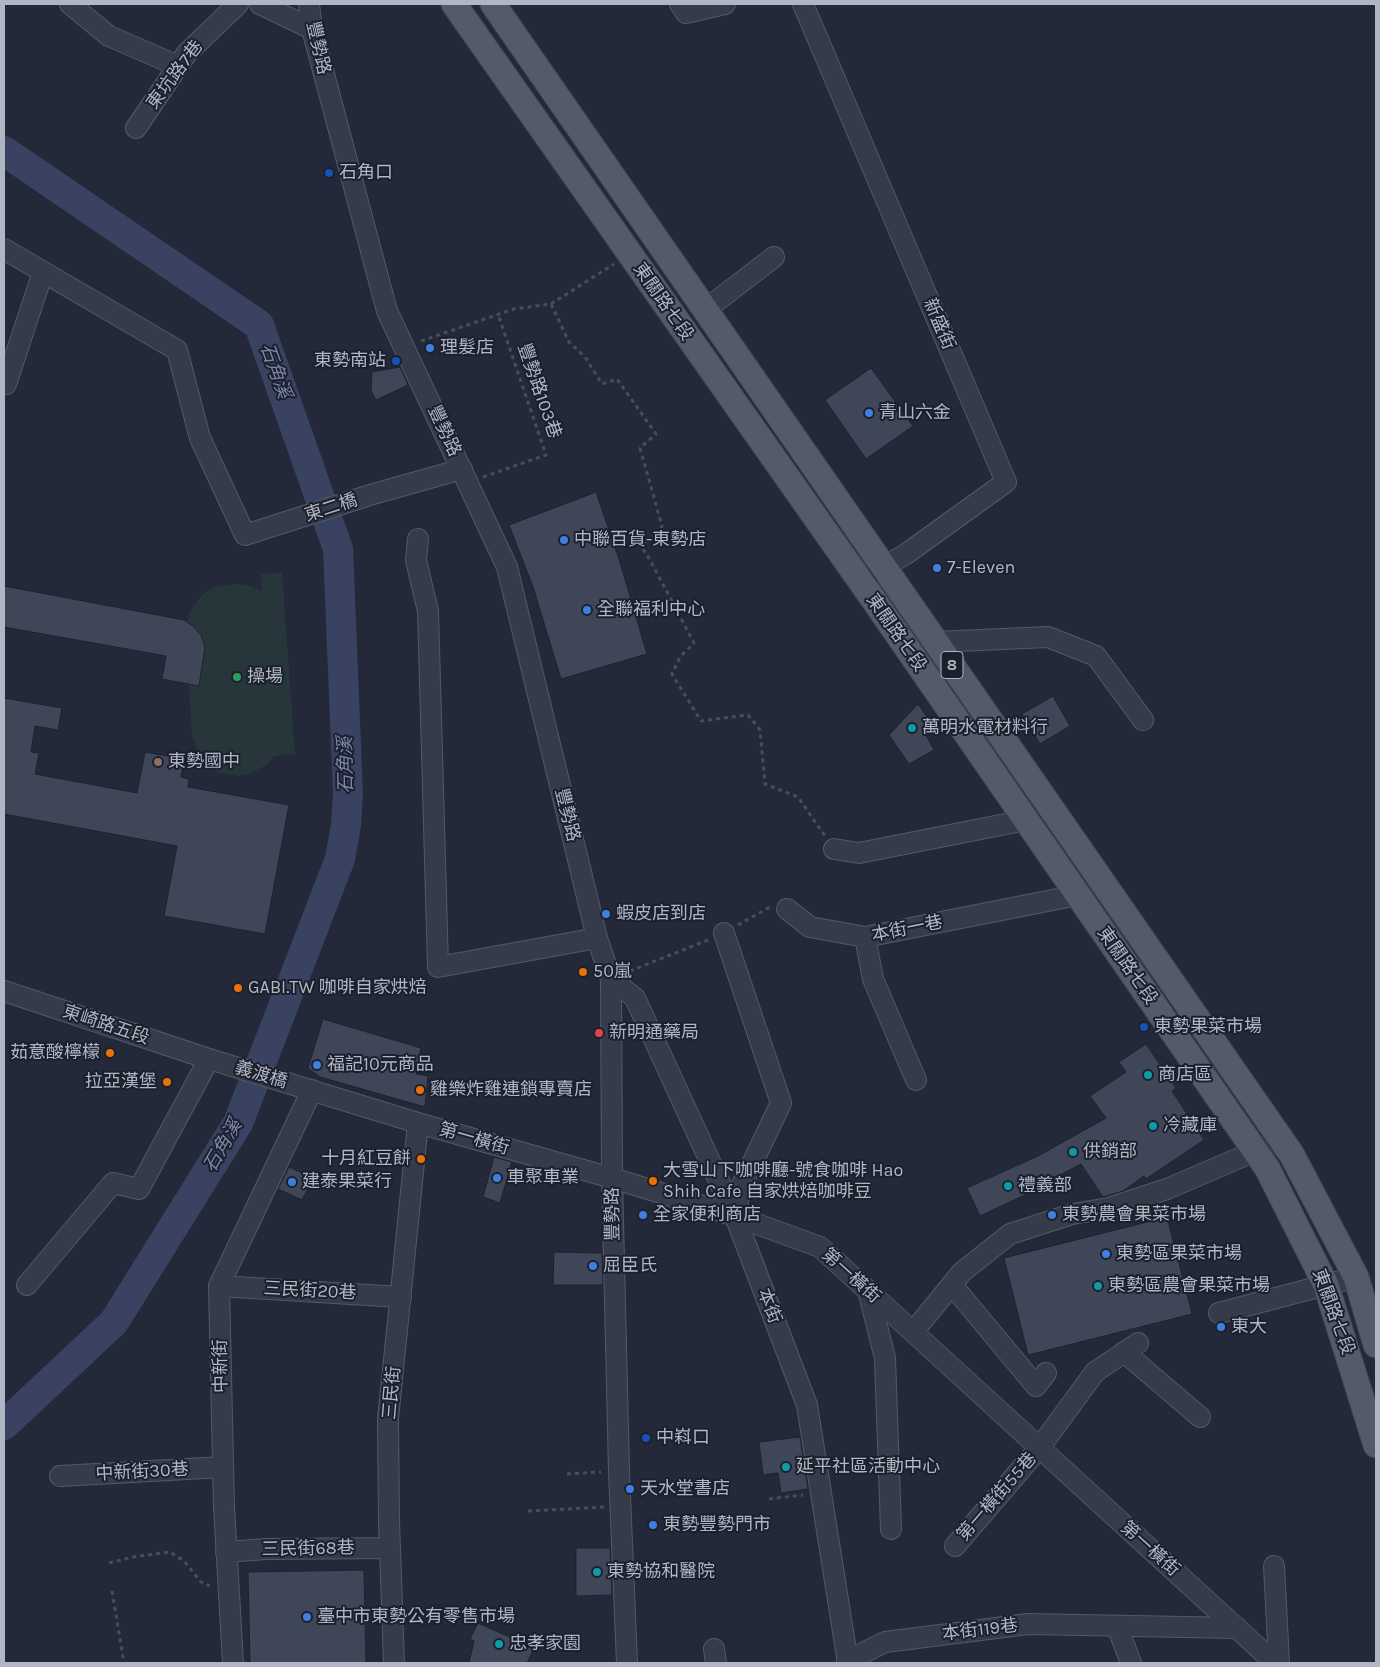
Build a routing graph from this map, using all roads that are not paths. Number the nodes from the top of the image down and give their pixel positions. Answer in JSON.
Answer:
{"nodes":[{"id":1,"x":70,"y":4,"type":"edge"},
{"id":2,"x":238,"y":4,"type":"edge"},
{"id":3,"x":260,"y":4,"type":"edge"},
{"id":4,"x":309,"y":4,"type":"edge"},
{"id":5,"x":454,"y":4,"type":"edge"},
{"id":6,"x":493,"y":4,"type":"edge"},
{"id":7,"x":680,"y":4,"type":"edge"},
{"id":8,"x":725,"y":4,"type":"edge"},
{"id":9,"x":803,"y":4,"type":"edge"},
{"id":10,"x":312,"y":29,"type":"junction"},
{"id":11,"x":178,"y":66,"type":"junction"},
{"id":12,"x":136,"y":128,"type":"dead end"},
{"id":13,"x":4,"y":250,"type":"edge"},
{"id":14,"x":774,"y":257,"type":"dead end"},
{"id":15,"x":43,"y":272,"type":"junction"},
{"id":16,"x":706,"y":310,"type":"junction"},
{"id":17,"x":4,"y":384,"type":"edge"},
{"id":18,"x":465,"y":476,"type":"junction"},
{"id":19,"x":418,"y":539,"type":"dead end"},
{"id":20,"x":883,"y":567,"type":"junction"},
{"id":21,"x":859,"y":581,"type":"junction"},
{"id":22,"x":935,"y":642,"type":"junction"},
{"id":23,"x":1143,"y":720,"type":"dead end"},
{"id":24,"x":1026,"y":820,"type":"junction"},
{"id":25,"x":834,"y":849,"type":"road end"},
{"id":26,"x":1078,"y":895,"type":"junction"},
{"id":27,"x":788,"y":910,"type":"road end"},
{"id":28,"x":724,"y":933,"type":"road end"},
{"id":29,"x":864,"y":937,"type":"junction"},
{"id":30,"x":597,"y":938,"type":"junction"},
{"id":31,"x":611,"y":979,"type":"junction"},
{"id":32,"x":4,"y":992,"type":"edge"},
{"id":33,"x":209,"y":1059,"type":"junction"},
{"id":34,"x":916,"y":1080,"type":"dead end"},
{"id":35,"x":312,"y":1090,"type":"junction"},
{"id":36,"x":418,"y":1123,"type":"junction"},
{"id":37,"x":1281,"y":1140,"type":"junction"},
{"id":38,"x":1255,"y":1152,"type":"junction"},
{"id":39,"x":612,"y":1178,"type":"junction"},
{"id":40,"x":736,"y":1216,"type":"junction"},
{"id":41,"x":1356,"y":1277,"type":"junction"},
{"id":42,"x":952,"y":1284,"type":"junction"},
{"id":43,"x":27,"y":1285,"type":"dead end"},
{"id":44,"x":1326,"y":1285,"type":"junction"},
{"id":45,"x":219,"y":1286,"type":"junction"},
{"id":46,"x":868,"y":1290,"type":"junction"},
{"id":47,"x":401,"y":1297,"type":"junction"},
{"id":48,"x":1218,"y":1313,"type":"dead end"},
{"id":49,"x":913,"y":1332,"type":"junction"},
{"id":50,"x":1376,"y":1345,"type":"edge"},
{"id":51,"x":1046,"y":1373,"type":"dead end"},
{"id":52,"x":1200,"y":1417,"type":"dead end"},
{"id":53,"x":1376,"y":1445,"type":"edge"},
{"id":54,"x":1040,"y":1447,"type":"junction"},
{"id":55,"x":223,"y":1467,"type":"junction"},
{"id":56,"x":60,"y":1476,"type":"dead end"},
{"id":57,"x":891,"y":1529,"type":"dead end"},
{"id":58,"x":955,"y":1546,"type":"dead end"},
{"id":59,"x":390,"y":1548,"type":"junction"},
{"id":60,"x":226,"y":1552,"type":"junction"},
{"id":61,"x":1274,"y":1566,"type":"dead end"},
{"id":62,"x":1117,"y":1626,"type":"junction"},
{"id":63,"x":1237,"y":1628,"type":"junction"},
{"id":64,"x":847,"y":1662,"type":"edge"},
{"id":65,"x":233,"y":1663,"type":"edge"},
{"id":66,"x":394,"y":1663,"type":"edge"},
{"id":67,"x":628,"y":1663,"type":"edge"},
{"id":68,"x":1130,"y":1663,"type":"edge"},
{"id":69,"x":1277,"y":1663,"type":"edge"}],
"edges":[{"from":1,"to":11,"type":"street"},
{"from":2,"to":11,"type":"street","name":"東坑路7巷"},
{"from":3,"to":10,"type":"street"},
{"from":4,"to":10,"type":"street","name":"豐勢路"},
{"from":5,"to":21,"type":"main road","name":"東關路七段","number":"8"},
{"from":6,"to":16,"type":"main road","name":"東關路七段","number":"8"},
{"from":7,"to":8,"type":"street"},
{"from":9,"to":20,"type":"street","name":"新盛街"},
{"from":10,"to":18,"type":"street","name":"豐勢路"},
{"from":11,"to":12,"type":"street","name":"東坑路7巷"},
{"from":13,"to":15,"type":"street"},
{"from":14,"to":16,"type":"street"},
{"from":15,"to":17,"type":"street"},
{"from":15,"to":18,"type":"street","name":"東二橋"},
{"from":16,"to":20,"type":"main road","name":"東關路七段","number":"8"},
{"from":18,"to":30,"type":"street","name":"豐勢路"},
{"from":19,"to":30,"type":"street"},
{"from":20,"to":21,"type":"street","name":"新盛街"},
{"from":20,"to":22,"type":"main road","name":"東關路七段","number":"8"},
{"from":21,"to":24,"type":"main road","name":"東關路七段","number":"8"},
{"from":22,"to":23,"type":"street"},
{"from":22,"to":37,"type":"main road","name":"東關路七段","number":"8"},
{"from":24,"to":25,"type":"street"},
{"from":24,"to":26,"type":"main road","name":"東關路七段","number":"8"},
{"from":26,"to":29,"type":"street","name":"本街一巷"},
{"from":26,"to":38,"type":"main road","name":"東關路七段","number":"8"},
{"from":27,"to":29,"type":"street","name":"本街一巷"},
{"from":28,"to":40,"type":"street"},
{"from":29,"to":34,"type":"street"},
{"from":30,"to":31,"type":"street","name":"豐勢路"},
{"from":31,"to":39,"type":"street","name":"豐勢路"},
{"from":31,"to":40,"type":"street","name":"本街"},
{"from":32,"to":33,"type":"street","name":"東崎路五段"},
{"from":33,"to":35,"type":"street","name":"義渡橋"},
{"from":33,"to":43,"type":"street"},
{"from":35,"to":36,"type":"street","name":"第一橫街"},
{"from":35,"to":45,"type":"street","name":"中新街"},
{"from":36,"to":39,"type":"street","name":"第一橫街"},
{"from":36,"to":47,"type":"street","name":"三民街"},
{"from":37,"to":38,"type":"street"},
{"from":37,"to":41,"type":"main road","name":"東關路七段","number":"8"},
{"from":38,"to":42,"type":"street"},
{"from":38,"to":44,"type":"main road","name":"東關路七段","number":"8"},
{"from":39,"to":40,"type":"street","name":"第一橫街"},
{"from":39,"to":67,"type":"street","name":"豐勢路"},
{"from":40,"to":46,"type":"street","name":"第一橫街"},
{"from":40,"to":64,"type":"street","name":"本街"},
{"from":41,"to":44,"type":"street"},
{"from":41,"to":50,"type":"main road","name":"東關路七段","number":"8"},
{"from":42,"to":49,"type":"street"},
{"from":42,"to":51,"type":"street"},
{"from":44,"to":48,"type":"street"},
{"from":44,"to":53,"type":"main road","name":"東關路七段","number":"8"},
{"from":45,"to":47,"type":"street","name":"三民街20巷"},
{"from":45,"to":55,"type":"street","name":"中新街"},
{"from":46,"to":49,"type":"street","name":"第一橫街"},
{"from":46,"to":57,"type":"street"},
{"from":47,"to":59,"type":"street","name":"三民街"},
{"from":49,"to":54,"type":"street","name":"第一橫街"},
{"from":52,"to":54,"type":"street","name":"第一橫街55巷"},
{"from":54,"to":58,"type":"street","name":"第一橫街55巷"},
{"from":54,"to":63,"type":"street","name":"第一橫街"},
{"from":55,"to":56,"type":"street","name":"中新街30巷"},
{"from":55,"to":60,"type":"street","name":"中新街"},
{"from":59,"to":60,"type":"street","name":"三民街68巷"},
{"from":59,"to":66,"type":"street","name":"三民街"},
{"from":60,"to":65,"type":"street","name":"中新街"},
{"from":61,"to":69,"type":"street"},
{"from":62,"to":63,"type":"street","name":"本街119巷"},
{"from":62,"to":64,"type":"street","name":"本街119巷"},
{"from":62,"to":68,"type":"street"},
{"from":63,"to":69,"type":"street","name":"第一橫街"}]}
